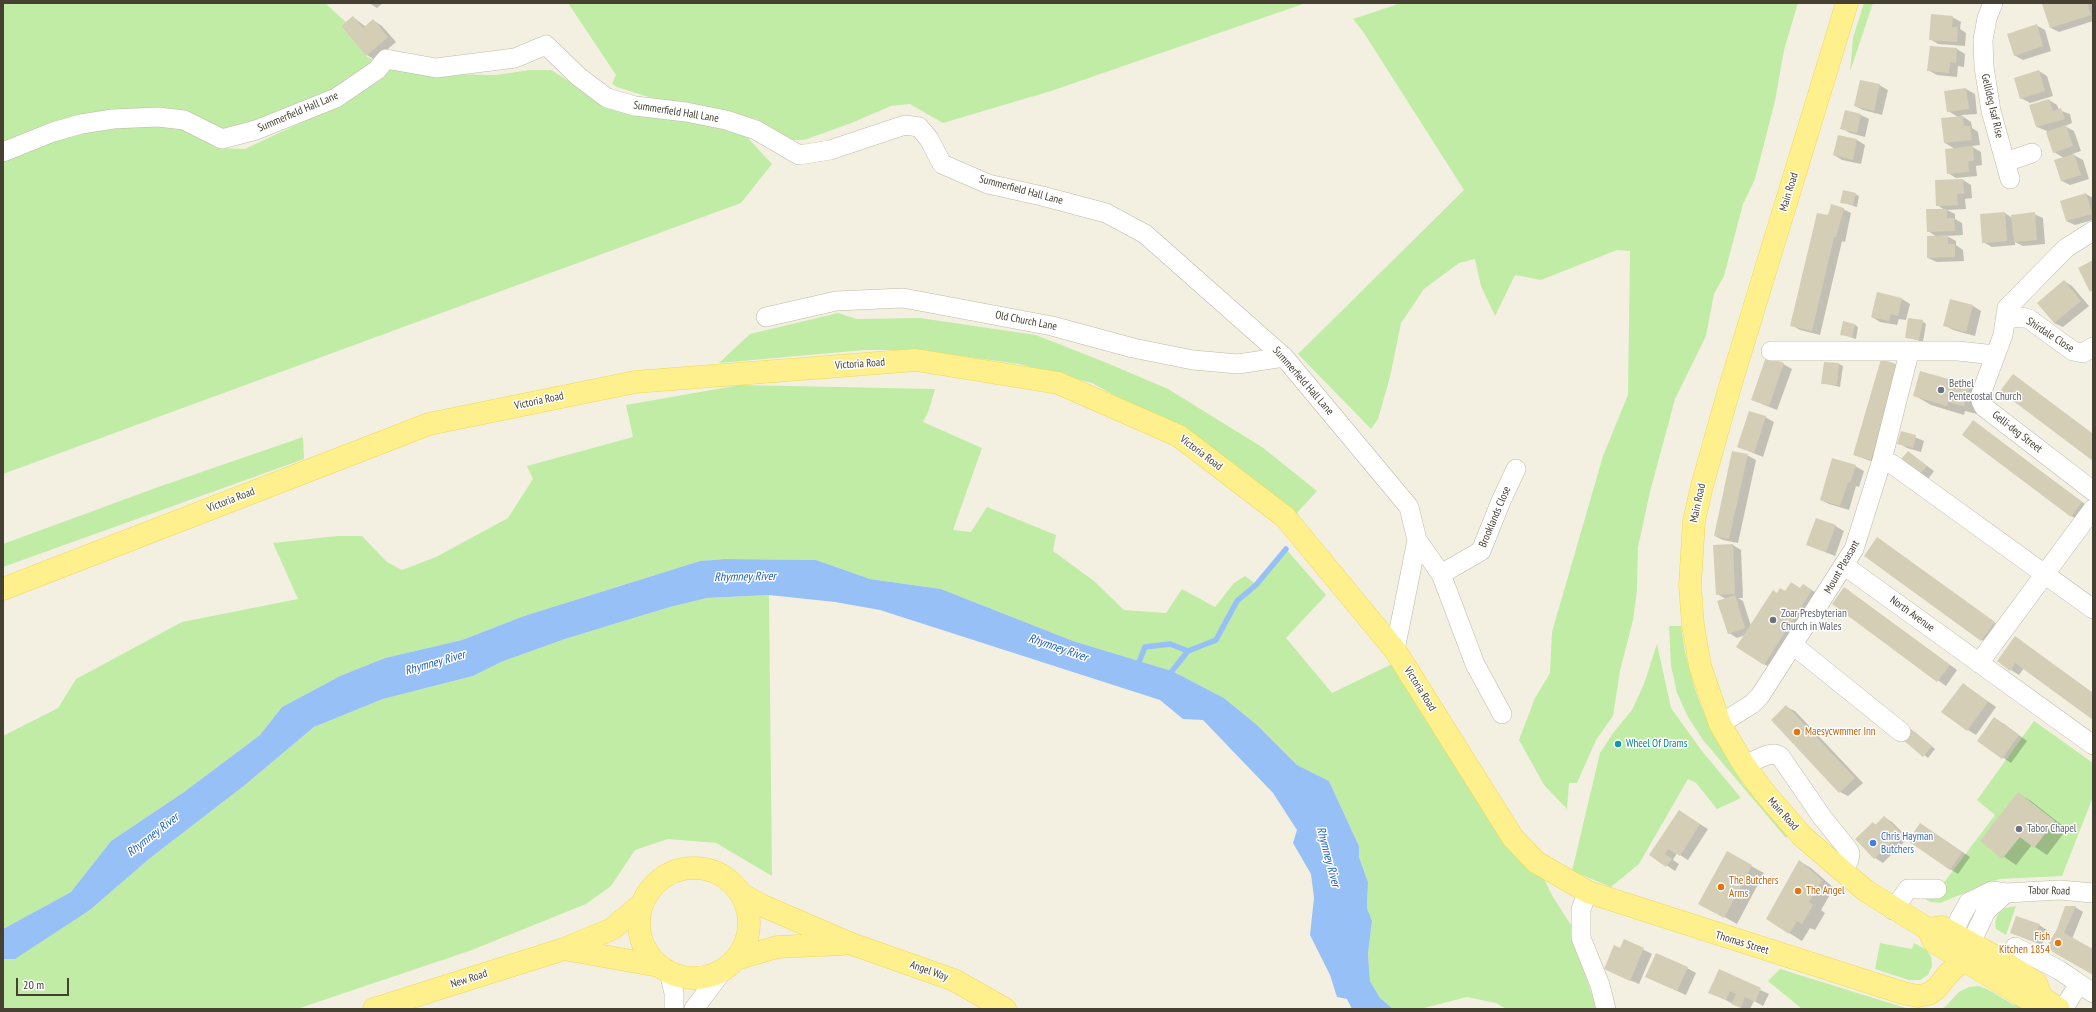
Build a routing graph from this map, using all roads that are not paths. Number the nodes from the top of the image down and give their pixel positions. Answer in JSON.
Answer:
{"nodes":[{"id":1,"x":1847,"y":3,"type":"edge"},
{"id":2,"x":1993,"y":3,"type":"edge"},
{"id":3,"x":3,"y":152,"type":"edge"},
{"id":4,"x":2032,"y":153,"type":"dead end"},
{"id":5,"x":2093,"y":231,"type":"edge"},
{"id":6,"x":766,"y":317,"type":"dead end"},
{"id":7,"x":2006,"y":318,"type":"junction"},
{"id":8,"x":1771,"y":351,"type":"dead end"},
{"id":9,"x":1909,"y":353,"type":"junction"},
{"id":10,"x":1995,"y":355,"type":"junction"},
{"id":11,"x":2090,"y":355,"type":"edge"},
{"id":12,"x":1284,"y":357,"type":"junction"},
{"id":13,"x":1882,"y":460,"type":"junction"},
{"id":14,"x":1516,"y":469,"type":"dead end"},
{"id":15,"x":2093,"y":491,"type":"edge"},
{"id":16,"x":2093,"y":509,"type":"edge"},
{"id":17,"x":1417,"y":540,"type":"junction"},
{"id":18,"x":1845,"y":566,"type":"junction"},
{"id":19,"x":1441,"y":574,"type":"junction"},
{"id":20,"x":2044,"y":574,"type":"junction"},
{"id":21,"x":3,"y":589,"type":"edge"},
{"id":22,"x":2093,"y":609,"type":"edge"},
{"id":23,"x":1793,"y":646,"type":"junction"},
{"id":24,"x":1395,"y":650,"type":"junction"},
{"id":25,"x":1978,"y":663,"type":"junction"},
{"id":26,"x":1502,"y":714,"type":"dead end"},
{"id":27,"x":1720,"y":724,"type":"junction"},
{"id":28,"x":1901,"y":732,"type":"dead end"},
{"id":29,"x":2093,"y":745,"type":"edge"},
{"id":30,"x":1744,"y":765,"type":"junction"},
{"id":31,"x":1536,"y":862,"type":"joint"},
{"id":32,"x":1840,"y":870,"type":"junction"},
{"id":33,"x":1937,"y":889,"type":"dead end"},
{"id":34,"x":1588,"y":892,"type":"junction"},
{"id":35,"x":2093,"y":893,"type":"edge"},
{"id":36,"x":741,"y":894,"type":"junction"},
{"id":37,"x":643,"y":904,"type":"junction"},
{"id":38,"x":1893,"y":910,"type":"junction"},
{"id":39,"x":849,"y":943,"type":"junction"},
{"id":40,"x":2015,"y":947,"type":"dead end"},
{"id":41,"x":564,"y":949,"type":"junction"},
{"id":42,"x":1957,"y":952,"type":"junction"},
{"id":43,"x":730,"y":965,"type":"junction"},
{"id":44,"x":664,"y":969,"type":"junction"},
{"id":45,"x":2086,"y":989,"type":"edge"},
{"id":46,"x":2050,"y":1003,"type":"edge"},
{"id":47,"x":374,"y":1009,"type":"edge"},
{"id":48,"x":674,"y":1009,"type":"edge"},
{"id":49,"x":694,"y":1009,"type":"edge"},
{"id":50,"x":1005,"y":1009,"type":"edge"},
{"id":51,"x":1606,"y":1009,"type":"edge"},
{"id":52,"x":2063,"y":1009,"type":"edge"}],
"edges":[{"from":1,"to":27,"type":"main road","name":"Main Road"},
{"from":2,"to":4,"type":"street","name":"Gellideg Isaf Rise"},
{"from":3,"to":12,"type":"street","name":"Summerfield Hall Lane"},
{"from":5,"to":7,"type":"street","name":"Gelli-deg Street"},
{"from":6,"to":12,"type":"street","name":"Old Church Lane"},
{"from":7,"to":10,"type":"street","name":"Gelli-deg Street"},
{"from":7,"to":11,"type":"street","name":"Shirdale Close"},
{"from":8,"to":9,"type":"street"},
{"from":9,"to":10,"type":"street"},
{"from":9,"to":13,"type":"street","name":"Mount Pleasant"},
{"from":10,"to":15,"type":"street","name":"Gelli-deg Street"},
{"from":12,"to":17,"type":"street","name":"Summerfield Hall Lane"},
{"from":13,"to":18,"type":"street","name":"Mount Pleasant"},
{"from":13,"to":20,"type":"street"},
{"from":14,"to":19,"type":"street","name":"Brooklands Close"},
{"from":16,"to":20,"type":"street"},
{"from":17,"to":19,"type":"street"},
{"from":17,"to":24,"type":"street","name":"Summerfield Hall Lane"},
{"from":18,"to":23,"type":"street","name":"Mount Pleasant"},
{"from":18,"to":25,"type":"street","name":"North Avenue"},
{"from":19,"to":26,"type":"street"},
{"from":20,"to":22,"type":"street"},
{"from":20,"to":25,"type":"street"},
{"from":21,"to":24,"type":"main road","name":"Victoria Road"},
{"from":23,"to":27,"type":"street","name":"Mount Pleasant"},
{"from":23,"to":28,"type":"street"},
{"from":24,"to":31,"type":"main road","name":"Victoria Road"},
{"from":25,"to":29,"type":"street","name":"North Avenue"},
{"from":27,"to":30,"type":"main road","name":"Main Road"},
{"from":30,"to":32,"type":"main road","name":"Main Road"},
{"from":30,"to":32,"type":"street"},
{"from":31,"to":34,"type":"main road","name":"Thomas Street"},
{"from":32,"to":38,"type":"main road","name":"Main Road"},
{"from":33,"to":38,"type":"street"},
{"from":34,"to":42,"type":"main road","name":"Thomas Street"},
{"from":34,"to":51,"type":"street"},
{"from":35,"to":42,"type":"street","name":"Tabor Road"},
{"from":36,"to":37,"type":"main road"},
{"from":36,"to":39,"type":"main road","name":"Angel Way"},
{"from":36,"to":43,"type":"main road"},
{"from":37,"to":41,"type":"main road","name":"New Road"},
{"from":37,"to":44,"type":"main road"},
{"from":38,"to":42,"type":"main road","name":"Main Road"},
{"from":39,"to":43,"type":"main road","name":"Angel Way"},
{"from":39,"to":50,"type":"main road","name":"Angel Way"},
{"from":40,"to":45,"type":"street"},
{"from":41,"to":44,"type":"main road","name":"New Road"},
{"from":41,"to":47,"type":"main road","name":"New Road"},
{"from":42,"to":46,"type":"main road","name":"Main Road"},
{"from":43,"to":44,"type":"main road"},
{"from":43,"to":49,"type":"street"},
{"from":44,"to":48,"type":"street"},
{"from":45,"to":52,"type":"street"}]}
